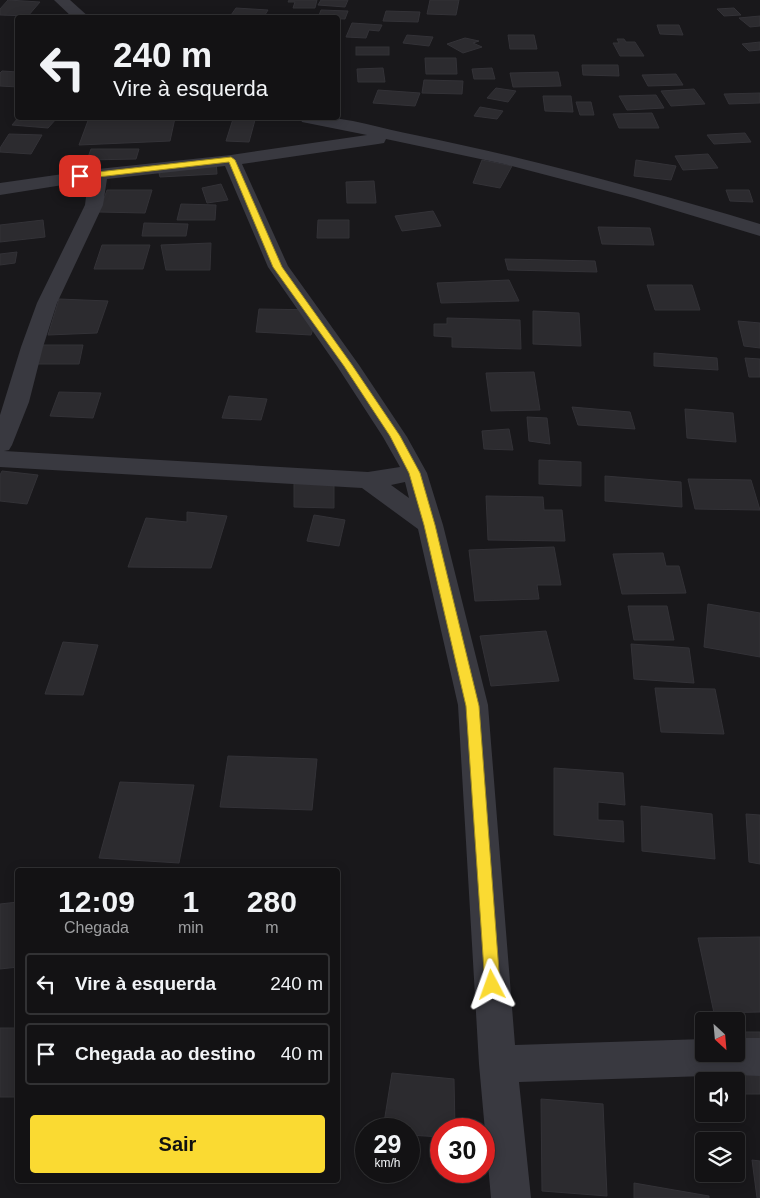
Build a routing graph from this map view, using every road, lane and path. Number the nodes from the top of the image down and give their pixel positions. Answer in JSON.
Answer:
{"nodes":[{"id":1,"x":61,"y":0,"type":"edge"},
{"id":2,"x":79,"y":15,"type":"edge"},
{"id":3,"x":317,"y":120,"type":"edge"},
{"id":4,"x":394,"y":137,"type":"junction"},
{"id":5,"x":231,"y":160,"type":"junction"},
{"id":6,"x":98,"y":174,"type":"junction"},
{"id":7,"x":0,"y":189,"type":"edge"},
{"id":8,"x":760,"y":230,"type":"edge"},
{"id":9,"x":0,"y":445,"type":"edge"},
{"id":10,"x":0,"y":459,"type":"edge"},
{"id":11,"x":414,"y":473,"type":"junction"},
{"id":12,"x":368,"y":480,"type":"junction"},
{"id":13,"x":430,"y":525,"type":"junction"},
{"id":14,"x":760,"y":1057,"type":"edge"},
{"id":15,"x":498,"y":1064,"type":"junction"},
{"id":16,"x":512,"y":1198,"type":"edge"}],
"edges":[{"from":1,"to":2,"type":"street"},
{"from":3,"to":4,"type":"street"},
{"from":4,"to":5,"type":"street"},
{"from":4,"to":8,"type":"street"},
{"from":5,"to":6,"type":"street"},
{"from":5,"to":11,"type":"street"},
{"from":6,"to":7,"type":"street"},
{"from":6,"to":9,"type":"street"},
{"from":10,"to":12,"type":"street"},
{"from":11,"to":12,"type":"street"},
{"from":11,"to":13,"type":"street"},
{"from":12,"to":13,"type":"street"},
{"from":13,"to":15,"type":"street"},
{"from":14,"to":15,"type":"street"},
{"from":15,"to":16,"type":"street"}]}
